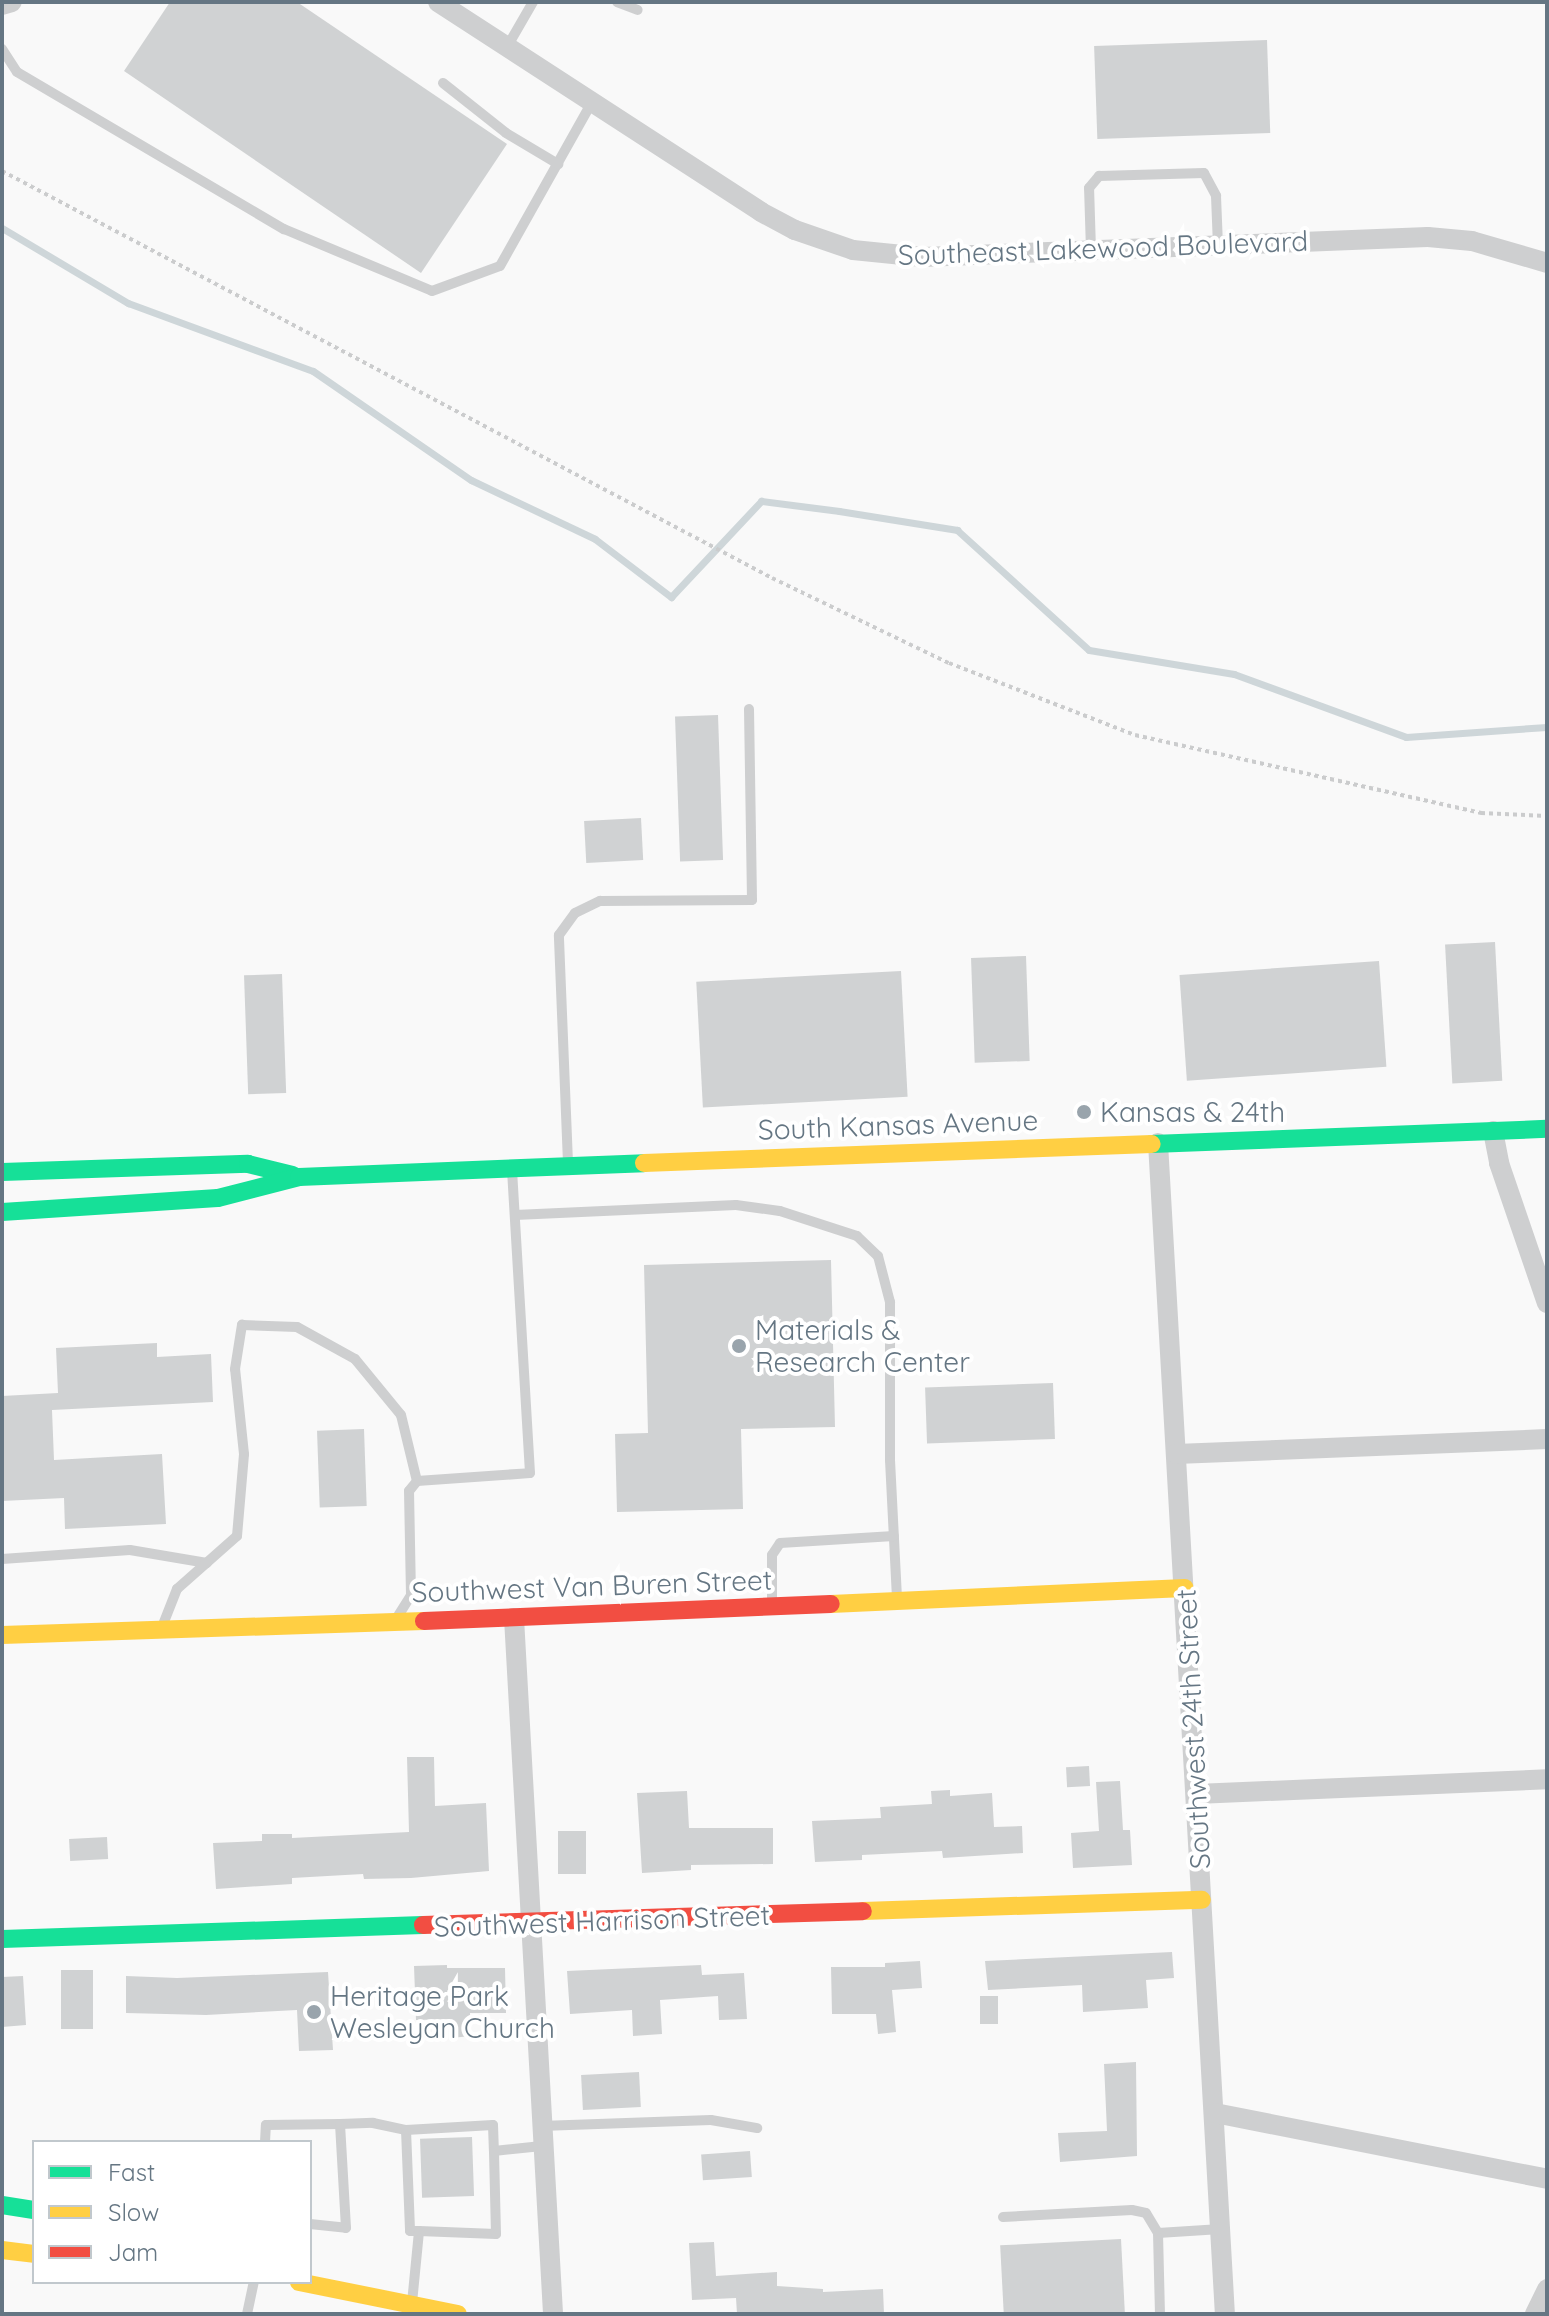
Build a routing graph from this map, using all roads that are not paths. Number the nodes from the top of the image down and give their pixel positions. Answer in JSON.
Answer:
{"nodes":[{"id":1,"x":12,"y":2,"type":"edge"},
{"id":2,"x":438,"y":2,"type":"edge"},
{"id":3,"x":533,"y":2,"type":"edge"},
{"id":4,"x":617,"y":2,"type":"edge"},
{"id":5,"x":2,"y":5,"type":"edge"},
{"id":6,"x":638,"y":10,"type":"dead end"},
{"id":7,"x":507,"y":47,"type":"junction"},
{"id":8,"x":2,"y":49,"type":"edge"},
{"id":9,"x":443,"y":83,"type":"dead end"},
{"id":10,"x":592,"y":102,"type":"junction"},
{"id":11,"x":558,"y":164,"type":"junction"},
{"id":12,"x":1218,"y":245,"type":"junction"},
{"id":13,"x":1091,"y":250,"type":"junction"},
{"id":14,"x":1547,"y":263,"type":"edge"},
{"id":15,"x":749,"y":709,"type":"dead end"},
{"id":16,"x":1547,"y":1129,"type":"edge"},
{"id":17,"x":1493,"y":1131,"type":"junction"},
{"id":18,"x":1158,"y":1143,"type":"junction"},
{"id":19,"x":568,"y":1165,"type":"junction"},
{"id":20,"x":511,"y":1168,"type":"junction"},
{"id":21,"x":2,"y":1172,"type":"edge"},
{"id":22,"x":299,"y":1177,"type":"junction"},
{"id":23,"x":2,"y":1212,"type":"edge"},
{"id":24,"x":515,"y":1215,"type":"junction"},
{"id":25,"x":1547,"y":1303,"type":"edge"},
{"id":26,"x":1547,"y":1439,"type":"edge"},
{"id":27,"x":1176,"y":1454,"type":"junction"},
{"id":28,"x":417,"y":1481,"type":"junction"},
{"id":29,"x":894,"y":1536,"type":"junction"},
{"id":30,"x":2,"y":1559,"type":"edge"},
{"id":31,"x":207,"y":1563,"type":"junction"},
{"id":32,"x":1185,"y":1588,"type":"junction"},
{"id":33,"x":897,"y":1601,"type":"junction"},
{"id":34,"x":772,"y":1607,"type":"junction"},
{"id":35,"x":514,"y":1618,"type":"junction"},
{"id":36,"x":391,"y":1622,"type":"junction"},
{"id":37,"x":161,"y":1630,"type":"junction"},
{"id":38,"x":2,"y":1635,"type":"edge"},
{"id":39,"x":1547,"y":1779,"type":"edge"},
{"id":40,"x":1196,"y":1794,"type":"junction"},
{"id":41,"x":1202,"y":1900,"type":"junction"},
{"id":42,"x":530,"y":1924,"type":"junction"},
{"id":43,"x":2,"y":1939,"type":"edge"},
{"id":44,"x":1215,"y":2113,"type":"junction"},
{"id":45,"x":340,"y":2124,"type":"junction"},
{"id":46,"x":757,"y":2128,"type":"dead end"},
{"id":47,"x":406,"y":2130,"type":"junction"},
{"id":48,"x":542,"y":2136,"type":"junction"},
{"id":49,"x":265,"y":2140,"type":"edge"},
{"id":50,"x":494,"y":2151,"type":"junction"},
{"id":51,"x":1547,"y":2179,"type":"edge"},
{"id":52,"x":2,"y":2205,"type":"edge"},
{"id":53,"x":32,"y":2210,"type":"edge"},
{"id":54,"x":1003,"y":2217,"type":"dead end"},
{"id":55,"x":312,"y":2224,"type":"edge"},
{"id":56,"x":1221,"y":2229,"type":"junction"},
{"id":57,"x":419,"y":2231,"type":"junction"},
{"id":58,"x":1158,"y":2233,"type":"junction"},
{"id":59,"x":2,"y":2250,"type":"edge"},
{"id":60,"x":32,"y":2254,"type":"edge"},
{"id":61,"x":254,"y":2284,"type":"edge"},
{"id":62,"x":309,"y":2284,"type":"edge"},
{"id":63,"x":1547,"y":2289,"type":"edge"},
{"id":64,"x":412,"y":2305,"type":"junction"},
{"id":65,"x":247,"y":2314,"type":"edge"},
{"id":66,"x":458,"y":2314,"type":"edge"},
{"id":67,"x":553,"y":2314,"type":"edge"},
{"id":68,"x":1160,"y":2314,"type":"edge"},
{"id":69,"x":1225,"y":2314,"type":"edge"},
{"id":70,"x":1535,"y":2314,"type":"edge"}],
"edges":[{"from":1,"to":5,"type":"street"},
{"from":2,"to":7,"type":"street","name":"Southeast Lakewood Boulevard"},
{"from":3,"to":7,"type":"lane"},
{"from":4,"to":6,"type":"lane"},
{"from":7,"to":10,"type":"street","name":"Southeast Lakewood Boulevard"},
{"from":8,"to":11,"type":"lane"},
{"from":9,"to":11,"type":"lane"},
{"from":10,"to":11,"type":"lane"},
{"from":10,"to":13,"type":"street","name":"Southeast Lakewood Boulevard"},
{"from":12,"to":13,"type":"street","name":"Southeast Lakewood Boulevard"},
{"from":12,"to":13,"type":"lane"},
{"from":12,"to":14,"type":"street","name":"Southeast Lakewood Boulevard"},
{"from":15,"to":19,"type":"lane"},
{"from":16,"to":17,"type":"street","name":"South Kansas Avenue"},
{"from":17,"to":18,"type":"street","name":"South Kansas Avenue"},
{"from":17,"to":25,"type":"street"},
{"from":18,"to":19,"type":"street","name":"South Kansas Avenue"},
{"from":18,"to":27,"type":"street","name":"Southwest 24th Street"},
{"from":19,"to":20,"type":"street","name":"South Kansas Avenue"},
{"from":20,"to":22,"type":"street","name":"South Kansas Avenue"},
{"from":20,"to":24,"type":"lane"},
{"from":21,"to":22,"type":"street","name":"South Kansas Avenue"},
{"from":22,"to":23,"type":"street","name":"South Kansas Avenue"},
{"from":24,"to":28,"type":"lane"},
{"from":24,"to":29,"type":"lane"},
{"from":26,"to":27,"type":"street"},
{"from":27,"to":32,"type":"street","name":"Southwest 24th Street"},
{"from":28,"to":31,"type":"lane"},
{"from":28,"to":36,"type":"lane"},
{"from":29,"to":33,"type":"lane"},
{"from":29,"to":34,"type":"lane"},
{"from":30,"to":31,"type":"lane"},
{"from":31,"to":37,"type":"lane"},
{"from":32,"to":33,"type":"street","name":"Southwest Van Buren Street"},
{"from":32,"to":40,"type":"street","name":"Southwest 24th Street"},
{"from":33,"to":34,"type":"street","name":"Southwest Van Buren Street"},
{"from":34,"to":35,"type":"street","name":"Southwest Van Buren Street"},
{"from":35,"to":36,"type":"street","name":"Southwest Van Buren Street"},
{"from":35,"to":42,"type":"street"},
{"from":36,"to":37,"type":"street","name":"Southwest Van Buren Street"},
{"from":37,"to":38,"type":"street","name":"Southwest Van Buren Street"},
{"from":39,"to":40,"type":"street"},
{"from":40,"to":41,"type":"street","name":"Southwest 24th Street"},
{"from":41,"to":42,"type":"street","name":"Southwest Harrison Street"},
{"from":41,"to":44,"type":"street","name":"Southwest 24th Street"},
{"from":42,"to":43,"type":"street","name":"Southwest Harrison Street"},
{"from":42,"to":48,"type":"street"},
{"from":44,"to":51,"type":"street"},
{"from":44,"to":56,"type":"street","name":"Southwest 24th Street"},
{"from":45,"to":47,"type":"lane"},
{"from":45,"to":49,"type":"lane"},
{"from":45,"to":55,"type":"lane"},
{"from":46,"to":48,"type":"lane"},
{"from":47,"to":50,"type":"lane"},
{"from":47,"to":57,"type":"lane"},
{"from":48,"to":50,"type":"lane"},
{"from":48,"to":67,"type":"street"},
{"from":50,"to":57,"type":"lane"},
{"from":52,"to":53,"type":"street"},
{"from":54,"to":58,"type":"lane"},
{"from":56,"to":58,"type":"lane"},
{"from":56,"to":69,"type":"street","name":"Southwest 24th Street"},
{"from":57,"to":64,"type":"lane"},
{"from":58,"to":68,"type":"lane"},
{"from":59,"to":60,"type":"street"},
{"from":61,"to":65,"type":"lane"},
{"from":62,"to":64,"type":"street"},
{"from":63,"to":70,"type":"street"},
{"from":64,"to":66,"type":"street"}]}
